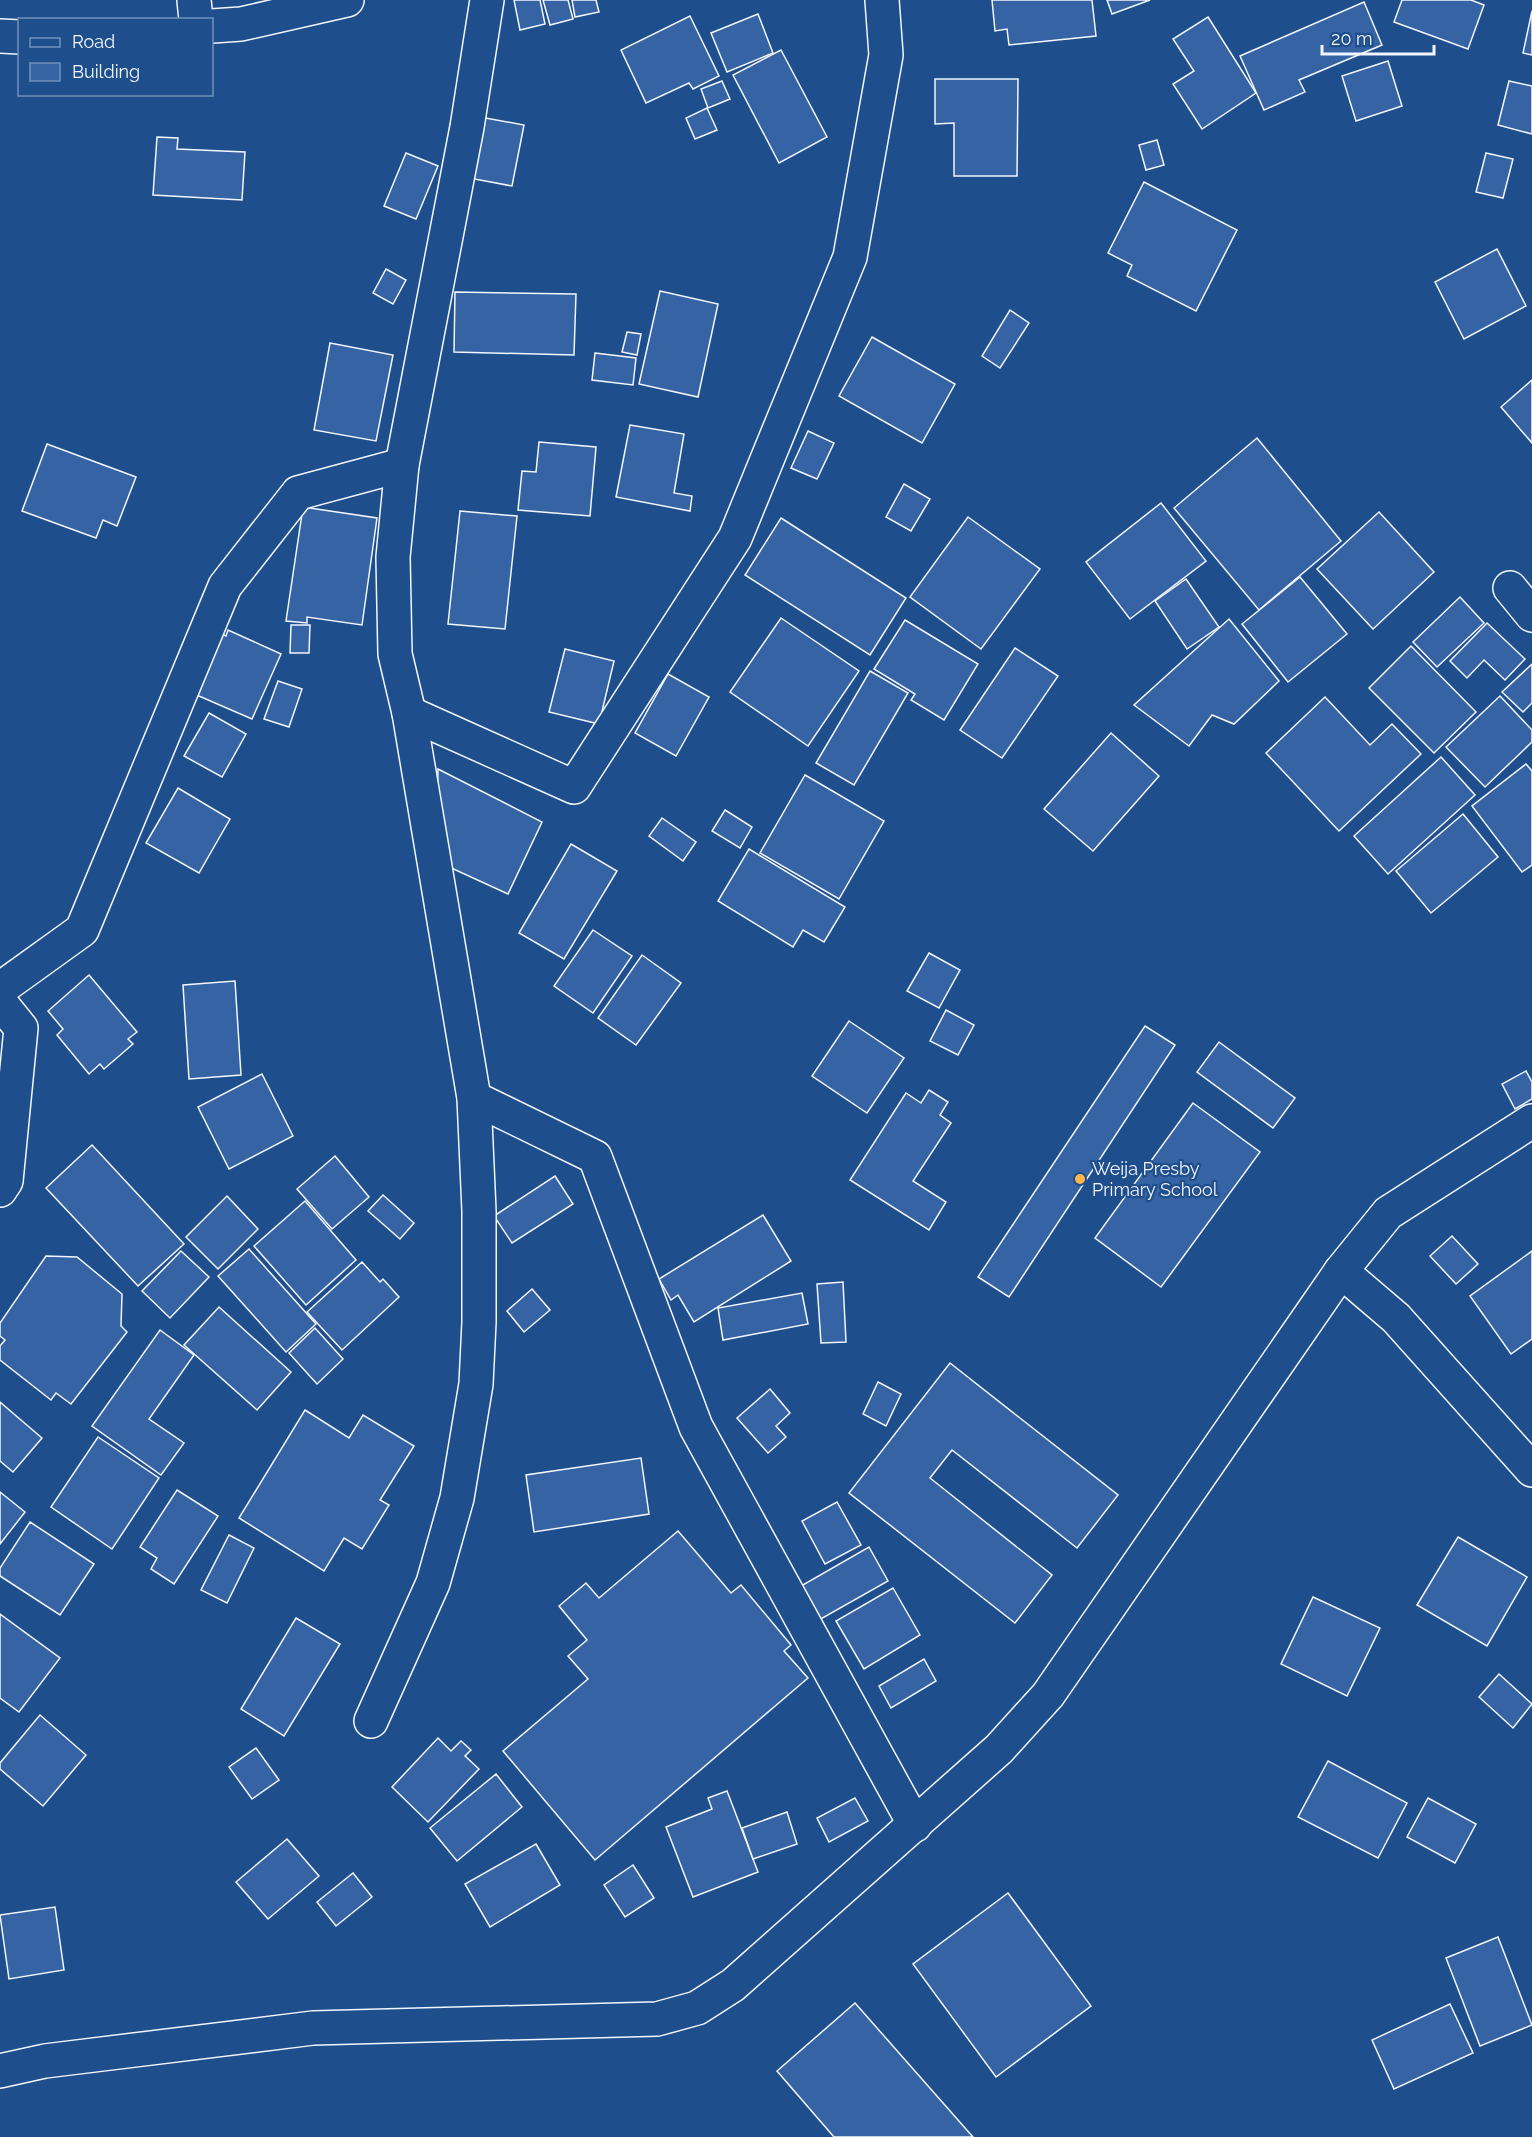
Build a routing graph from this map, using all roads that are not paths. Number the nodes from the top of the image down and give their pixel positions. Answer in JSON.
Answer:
{"nodes":[{"id":1,"x":194,"y":0,"type":"edge"},
{"id":2,"x":347,"y":0,"type":"edge"},
{"id":3,"x":488,"y":0,"type":"edge"},
{"id":4,"x":882,"y":0,"type":"edge"},
{"id":5,"x":196,"y":18,"type":"edge"},
{"id":6,"x":213,"y":26,"type":"edge"},
{"id":7,"x":0,"y":36,"type":"edge"},
{"id":8,"x":18,"y":37,"type":"edge"},
{"id":9,"x":402,"y":465,"type":"junction"},
{"id":10,"x":1510,"y":588,"type":"dead end"},
{"id":11,"x":1532,"y":615,"type":"edge"},
{"id":12,"x":410,"y":713,"type":"junction"},
{"id":13,"x":0,"y":989,"type":"edge"},
{"id":14,"x":0,"y":1002,"type":"edge"},
{"id":15,"x":474,"y":1098,"type":"junction"},
{"id":16,"x":1532,"y":1121,"type":"edge"},
{"id":17,"x":0,"y":1190,"type":"edge"},
{"id":18,"x":1341,"y":1271,"type":"junction"},
{"id":19,"x":1532,"y":1470,"type":"edge"},
{"id":20,"x":371,"y":1721,"type":"dead end"},
{"id":21,"x":915,"y":1825,"type":"junction"},
{"id":22,"x":0,"y":2072,"type":"edge"}],
"edges":[{"from":1,"to":5,"type":"street"},
{"from":2,"to":6,"type":"street"},
{"from":3,"to":9,"type":"street"},
{"from":4,"to":12,"type":"street"},
{"from":7,"to":8,"type":"street"},
{"from":9,"to":12,"type":"street"},
{"from":9,"to":13,"type":"street"},
{"from":10,"to":11,"type":"street"},
{"from":12,"to":15,"type":"street"},
{"from":14,"to":17,"type":"street"},
{"from":15,"to":20,"type":"street"},
{"from":15,"to":21,"type":"street"},
{"from":16,"to":18,"type":"street"},
{"from":18,"to":19,"type":"street"},
{"from":18,"to":21,"type":"street"},
{"from":21,"to":22,"type":"street"}]}
